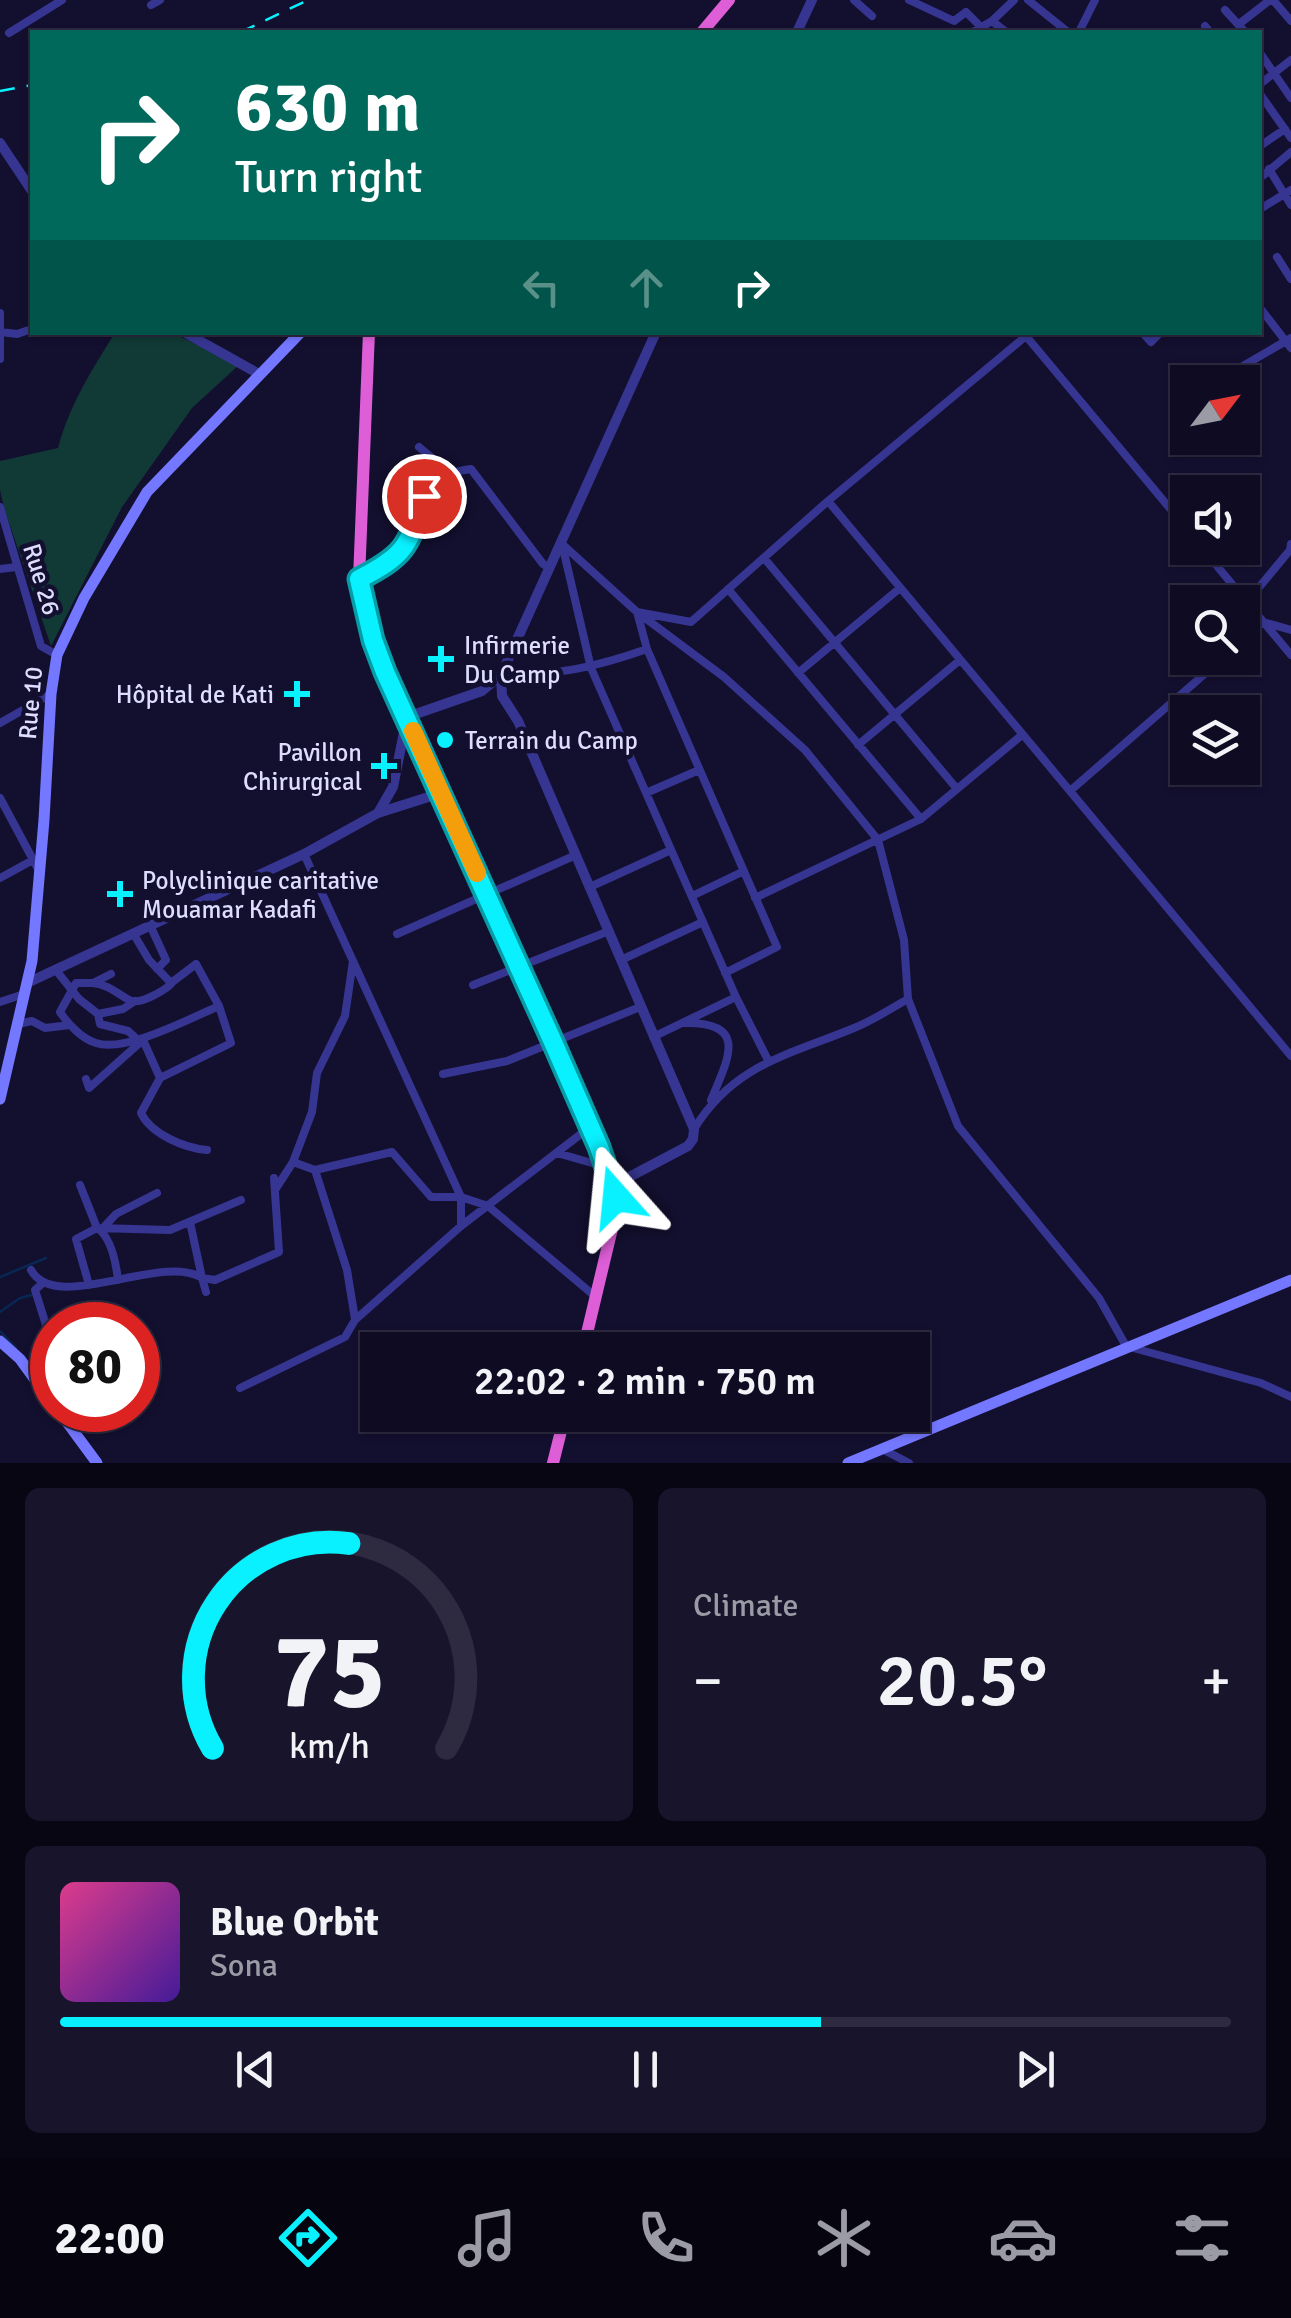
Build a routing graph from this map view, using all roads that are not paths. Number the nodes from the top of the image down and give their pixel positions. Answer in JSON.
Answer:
{"nodes":[{"id":1,"x":62,"y":0,"type":"edge"},
{"id":2,"x":729,"y":0,"type":"edge"},
{"id":3,"x":812,"y":0,"type":"edge"},
{"id":4,"x":854,"y":0,"type":"edge"},
{"id":5,"x":909,"y":0,"type":"edge"},
{"id":6,"x":1014,"y":0,"type":"edge"},
{"id":7,"x":1029,"y":0,"type":"edge"},
{"id":8,"x":1095,"y":0,"type":"edge"},
{"id":9,"x":1272,"y":0,"type":"edge"},
{"id":10,"x":1225,"y":10,"type":"dead end"},
{"id":11,"x":872,"y":16,"type":"dead end"},
{"id":12,"x":954,"y":20,"type":"junction"},
{"id":13,"x":992,"y":21,"type":"junction"},
{"id":14,"x":1291,"y":21,"type":"edge"},
{"id":15,"x":1239,"y":24,"type":"junction"},
{"id":16,"x":977,"y":29,"type":"edge"},
{"id":17,"x":704,"y":30,"type":"edge"},
{"id":18,"x":797,"y":30,"type":"edge"},
{"id":19,"x":949,"y":30,"type":"edge"},
{"id":20,"x":1003,"y":30,"type":"edge"},
{"id":21,"x":1066,"y":30,"type":"edge"},
{"id":22,"x":1080,"y":30,"type":"edge"},
{"id":23,"x":1244,"y":30,"type":"edge"},
{"id":24,"x":9,"y":32,"type":"dead end"},
{"id":25,"x":1262,"y":56,"type":"edge"},
{"id":26,"x":1291,"y":60,"type":"edge"},
{"id":27,"x":1274,"y":72,"type":"junction"},
{"id":28,"x":1262,"y":82,"type":"edge"},
{"id":29,"x":1262,"y":97,"type":"edge"},
{"id":30,"x":1291,"y":98,"type":"edge"},
{"id":31,"x":1285,"y":129,"type":"junction"},
{"id":32,"x":1291,"y":138,"type":"edge"},
{"id":33,"x":0,"y":143,"type":"edge"},
{"id":34,"x":1262,"y":145,"type":"edge"},
{"id":35,"x":1289,"y":158,"type":"edge"},
{"id":36,"x":1270,"y":170,"type":"junction"},
{"id":37,"x":1262,"y":176,"type":"edge"},
{"id":38,"x":30,"y":189,"type":"edge"},
{"id":39,"x":1288,"y":192,"type":"edge"},
{"id":40,"x":1291,"y":205,"type":"edge"},
{"id":41,"x":1262,"y":207,"type":"edge"},
{"id":42,"x":1277,"y":257,"type":"dead end"},
{"id":43,"x":1291,"y":279,"type":"edge"},
{"id":44,"x":1262,"y":310,"type":"edge"},
{"id":45,"x":0,"y":313,"type":"edge"},
{"id":46,"x":30,"y":330,"type":"edge"},
{"id":47,"x":1,"y":332,"type":"edge"},
{"id":48,"x":189,"y":335,"type":"edge"},
{"id":49,"x":298,"y":335,"type":"edge"},
{"id":50,"x":369,"y":335,"type":"edge"},
{"id":51,"x":655,"y":335,"type":"edge"},
{"id":52,"x":1289,"y":343,"type":"edge"},
{"id":53,"x":0,"y":359,"type":"edge"},
{"id":54,"x":1245,"y":365,"type":"edge"},
{"id":55,"x":259,"y":374,"type":"junction"},
{"id":56,"x":420,"y":447,"type":"dead end"},
{"id":57,"x":449,"y":472,"type":"junction"},
{"id":58,"x":828,"y":501,"type":"junction"},
{"id":59,"x":0,"y":507,"type":"edge"},
{"id":60,"x":1170,"y":508,"type":"edge"},
{"id":61,"x":562,"y":544,"type":"junction"},
{"id":62,"x":1291,"y":544,"type":"edge"},
{"id":63,"x":764,"y":558,"type":"junction"},
{"id":64,"x":1216,"y":565,"type":"edge"},
{"id":65,"x":16,"y":566,"type":"junction"},
{"id":66,"x":551,"y":569,"type":"junction"},
{"id":67,"x":1,"y":570,"type":"edge"},
{"id":68,"x":359,"y":579,"type":"junction"},
{"id":69,"x":1233,"y":585,"type":"edge"},
{"id":70,"x":1260,"y":586,"type":"edge"},
{"id":71,"x":900,"y":588,"type":"junction"},
{"id":72,"x":728,"y":589,"type":"junction"},
{"id":73,"x":637,"y":612,"type":"junction"},
{"id":74,"x":1260,"y":617,"type":"edge"},
{"id":75,"x":1264,"y":622,"type":"junction"},
{"id":76,"x":1260,"y":625,"type":"edge"},
{"id":77,"x":1291,"y":630,"type":"edge"},
{"id":78,"x":834,"y":643,"type":"junction"},
{"id":79,"x":646,"y":649,"type":"junction"},
{"id":80,"x":57,"y":654,"type":"junction"},
{"id":81,"x":1291,"y":655,"type":"edge"},
{"id":82,"x":960,"y":660,"type":"junction"},
{"id":83,"x":592,"y":668,"type":"junction"},
{"id":84,"x":798,"y":673,"type":"junction"},
{"id":85,"x":501,"y":675,"type":"junction"},
{"id":86,"x":1203,"y":675,"type":"edge"},
{"id":87,"x":482,"y":691,"type":"junction"},
{"id":88,"x":51,"y":694,"type":"junction"},
{"id":89,"x":508,"y":705,"type":"junction"},
{"id":90,"x":894,"y":715,"type":"junction"},
{"id":91,"x":407,"y":718,"type":"junction"},
{"id":92,"x":0,"y":722,"type":"edge"},
{"id":93,"x":1022,"y":735,"type":"junction"},
{"id":94,"x":858,"y":745,"type":"junction"},
{"id":95,"x":699,"y":770,"type":"junction"},
{"id":96,"x":958,"y":789,"type":"junction"},
{"id":97,"x":1070,"y":791,"type":"junction"},
{"id":98,"x":441,"y":793,"type":"junction"},
{"id":99,"x":646,"y":793,"type":"junction"},
{"id":100,"x":0,"y":798,"type":"edge"},
{"id":101,"x":392,"y":802,"type":"junction"},
{"id":102,"x":921,"y":819,"type":"junction"},
{"id":103,"x":878,"y":840,"type":"junction"},
{"id":104,"x":671,"y":850,"type":"junction"},
{"id":105,"x":304,"y":854,"type":"junction"},
{"id":106,"x":576,"y":855,"type":"junction"},
{"id":107,"x":33,"y":860,"type":"junction"},
{"id":108,"x":744,"y":872,"type":"junction"},
{"id":109,"x":40,"y":875,"type":"junction"},
{"id":110,"x":0,"y":878,"type":"edge"},
{"id":111,"x":592,"y":886,"type":"dead end"},
{"id":112,"x":486,"y":895,"type":"junction"},
{"id":113,"x":692,"y":896,"type":"junction"},
{"id":114,"x":755,"y":898,"type":"junction"},
{"id":115,"x":703,"y":922,"type":"junction"},
{"id":116,"x":150,"y":925,"type":"junction"},
{"id":117,"x":608,"y":931,"type":"junction"},
{"id":118,"x":133,"y":932,"type":"junction"},
{"id":119,"x":397,"y":934,"type":"dead end"},
{"id":120,"x":621,"y":960,"type":"junction"},
{"id":121,"x":353,"y":961,"type":"junction"},
{"id":122,"x":519,"y":967,"type":"junction"},
{"id":123,"x":55,"y":969,"type":"junction"},
{"id":124,"x":157,"y":969,"type":"junction"},
{"id":125,"x":726,"y":973,"type":"junction"},
{"id":126,"x":111,"y":974,"type":"dead end"},
{"id":127,"x":93,"y":983,"type":"junction"},
{"id":128,"x":171,"y":983,"type":"junction"},
{"id":129,"x":474,"y":985,"type":"dead end"},
{"id":130,"x":26,"y":988,"type":"junction"},
{"id":131,"x":73,"y":991,"type":"junction"},
{"id":132,"x":736,"y":997,"type":"junction"},
{"id":133,"x":908,"y":998,"type":"junction"},
{"id":134,"x":0,"y":1002,"type":"edge"},
{"id":135,"x":135,"y":1002,"type":"junction"},
{"id":136,"x":219,"y":1006,"type":"junction"},
{"id":137,"x":640,"y":1007,"type":"junction"},
{"id":138,"x":98,"y":1014,"type":"junction"},
{"id":139,"x":683,"y":1023,"type":"junction"},
{"id":140,"x":18,"y":1024,"type":"junction"},
{"id":141,"x":70,"y":1025,"type":"junction"},
{"id":142,"x":1291,"y":1035,"type":"edge"},
{"id":143,"x":653,"y":1037,"type":"junction"},
{"id":144,"x":141,"y":1040,"type":"junction"},
{"id":145,"x":553,"y":1042,"type":"junction"},
{"id":146,"x":1281,"y":1044,"type":"junction"},
{"id":147,"x":7,"y":1049,"type":"edge"},
{"id":148,"x":1291,"y":1056,"type":"edge"},
{"id":149,"x":768,"y":1060,"type":"junction"},
{"id":150,"x":443,"y":1074,"type":"dead end"},
{"id":151,"x":160,"y":1078,"type":"junction"},
{"id":152,"x":86,"y":1079,"type":"dead end"},
{"id":153,"x":0,"y":1099,"type":"edge"},
{"id":154,"x":709,"y":1104,"type":"junction"},
{"id":155,"x":590,"y":1127,"type":"junction"},
{"id":156,"x":694,"y":1129,"type":"junction"},
{"id":157,"x":207,"y":1150,"type":"dead end"},
{"id":158,"x":557,"y":1153,"type":"junction"},
{"id":159,"x":293,"y":1162,"type":"junction"},
{"id":160,"x":607,"y":1167,"type":"junction"},
{"id":161,"x":315,"y":1170,"type":"junction"},
{"id":162,"x":274,"y":1178,"type":"dead end"},
{"id":163,"x":80,"y":1185,"type":"dead end"},
{"id":164,"x":614,"y":1185,"type":"junction"},
{"id":165,"x":275,"y":1190,"type":"junction"},
{"id":166,"x":157,"y":1193,"type":"dead end"},
{"id":167,"x":462,"y":1197,"type":"junction"},
{"id":168,"x":241,"y":1200,"type":"dead end"},
{"id":169,"x":488,"y":1206,"type":"junction"},
{"id":170,"x":190,"y":1222,"type":"junction"},
{"id":171,"x":461,"y":1226,"type":"junction"},
{"id":172,"x":100,"y":1228,"type":"junction"},
{"id":173,"x":31,"y":1270,"type":"dead end"},
{"id":174,"x":202,"y":1278,"type":"junction"},
{"id":175,"x":118,"y":1280,"type":"junction"},
{"id":176,"x":1291,"y":1280,"type":"edge"},
{"id":177,"x":44,"y":1282,"type":"junction"},
{"id":178,"x":89,"y":1285,"type":"junction"},
{"id":179,"x":206,"y":1292,"type":"dead end"},
{"id":180,"x":597,"y":1298,"type":"junction"},
{"id":181,"x":39,"y":1302,"type":"edge"},
{"id":182,"x":355,"y":1320,"type":"junction"},
{"id":183,"x":588,"y":1332,"type":"edge"},
{"id":184,"x":0,"y":1341,"type":"edge"},
{"id":185,"x":1126,"y":1346,"type":"junction"},
{"id":186,"x":30,"y":1373,"type":"edge"},
{"id":187,"x":240,"y":1388,"type":"dead end"},
{"id":188,"x":1291,"y":1397,"type":"edge"},
{"id":189,"x":74,"y":1432,"type":"edge"},
{"id":190,"x":561,"y":1432,"type":"edge"},
{"id":191,"x":882,"y":1449,"type":"junction"},
{"id":192,"x":97,"y":1463,"type":"edge"},
{"id":193,"x":553,"y":1463,"type":"edge"},
{"id":194,"x":848,"y":1463,"type":"edge"},
{"id":195,"x":909,"y":1463,"type":"edge"}],
"edges":[{"from":1,"to":24,"type":"street"},
{"from":2,"to":17,"type":"highway"},
{"from":3,"to":18,"type":"street"},
{"from":4,"to":11,"type":"street"},
{"from":5,"to":12,"type":"street"},
{"from":6,"to":13,"type":"street"},
{"from":7,"to":21,"type":"street"},
{"from":8,"to":22,"type":"street"},
{"from":9,"to":14,"type":"street"},
{"from":9,"to":15,"type":"street"},
{"from":10,"to":15,"type":"street"},
{"from":12,"to":16,"type":"street"},
{"from":12,"to":19,"type":"street"},
{"from":13,"to":16,"type":"street"},
{"from":13,"to":20,"type":"street"},
{"from":15,"to":23,"type":"street"},
{"from":25,"to":27,"type":"street"},
{"from":26,"to":27,"type":"street"},
{"from":27,"to":28,"type":"street"},
{"from":27,"to":30,"type":"street"},
{"from":29,"to":31,"type":"street"},
{"from":31,"to":32,"type":"street"},
{"from":31,"to":34,"type":"street"},
{"from":33,"to":38,"type":"street"},
{"from":35,"to":36,"type":"street"},
{"from":36,"to":37,"type":"street"},
{"from":36,"to":39,"type":"street"},
{"from":39,"to":40,"type":"street"},
{"from":39,"to":41,"type":"street"},
{"from":42,"to":43,"type":"street"},
{"from":44,"to":52,"type":"street"},
{"from":45,"to":47,"type":"street"},
{"from":46,"to":47,"type":"street"},
{"from":47,"to":53,"type":"street"},
{"from":48,"to":55,"type":"street"},
{"from":49,"to":55,"type":"main road","name":"Rue 10"},
{"from":50,"to":68,"type":"highway"},
{"from":51,"to":61,"type":"street"},
{"from":52,"to":54,"type":"street"},
{"from":55,"to":80,"type":"main road","name":"Rue 10"},
{"from":56,"to":57,"type":"street"},
{"from":57,"to":66,"type":"street"},
{"from":57,"to":68,"type":"street"},
{"from":58,"to":60,"type":"street"},
{"from":58,"to":63,"type":"street"},
{"from":58,"to":71,"type":"street"},
{"from":59,"to":65,"type":"street","name":"Rue 26"},
{"from":61,"to":66,"type":"street"},
{"from":61,"to":73,"type":"street"},
{"from":61,"to":83,"type":"street"},
{"from":62,"to":70,"type":"street"},
{"from":63,"to":72,"type":"street"},
{"from":63,"to":78,"type":"street"},
{"from":64,"to":69,"type":"street"},
{"from":65,"to":67,"type":"street"},
{"from":65,"to":80,"type":"street","name":"Rue 26"},
{"from":66,"to":85,"type":"street"},
{"from":68,"to":91,"type":"highway"},
{"from":71,"to":78,"type":"street"},
{"from":71,"to":82,"type":"street"},
{"from":72,"to":73,"type":"street"},
{"from":72,"to":84,"type":"street"},
{"from":73,"to":79,"type":"street"},
{"from":73,"to":103,"type":"street"},
{"from":74,"to":75,"type":"street"},
{"from":75,"to":76,"type":"street"},
{"from":75,"to":77,"type":"street"},
{"from":75,"to":81,"type":"street"},
{"from":78,"to":84,"type":"street"},
{"from":78,"to":90,"type":"street"},
{"from":79,"to":83,"type":"street"},
{"from":79,"to":95,"type":"street"},
{"from":80,"to":88,"type":"main road","name":"Rue 10"},
{"from":82,"to":90,"type":"street"},
{"from":82,"to":93,"type":"street"},
{"from":83,"to":85,"type":"street"},
{"from":83,"to":99,"type":"street"},
{"from":84,"to":94,"type":"street"},
{"from":85,"to":87,"type":"street"},
{"from":85,"to":89,"type":"street"},
{"from":86,"to":97,"type":"street"},
{"from":87,"to":89,"type":"street"},
{"from":87,"to":91,"type":"street"},
{"from":88,"to":92,"type":"street"},
{"from":88,"to":109,"type":"main road","name":"Rue 10"},
{"from":89,"to":106,"type":"street"},
{"from":90,"to":94,"type":"street"},
{"from":90,"to":96,"type":"street"},
{"from":91,"to":98,"type":"highway"},
{"from":91,"to":101,"type":"street"},
{"from":93,"to":96,"type":"street"},
{"from":93,"to":97,"type":"street"},
{"from":94,"to":102,"type":"street"},
{"from":95,"to":99,"type":"street"},
{"from":95,"to":108,"type":"street"},
{"from":96,"to":102,"type":"street"},
{"from":97,"to":146,"type":"street"},
{"from":98,"to":101,"type":"street"},
{"from":98,"to":112,"type":"highway"},
{"from":99,"to":104,"type":"street"},
{"from":100,"to":107,"type":"street"},
{"from":101,"to":105,"type":"street"},
{"from":102,"to":103,"type":"street"},
{"from":103,"to":114,"type":"street"},
{"from":103,"to":133,"type":"street"},
{"from":104,"to":111,"type":"street"},
{"from":104,"to":113,"type":"street"},
{"from":105,"to":116,"type":"street"},
{"from":105,"to":121,"type":"street"},
{"from":106,"to":112,"type":"street"},
{"from":106,"to":117,"type":"street"},
{"from":107,"to":109,"type":"street"},
{"from":107,"to":110,"type":"street"},
{"from":108,"to":113,"type":"street"},
{"from":108,"to":114,"type":"street"},
{"from":109,"to":130,"type":"main road","name":"Rue 10"},
{"from":112,"to":119,"type":"street"},
{"from":112,"to":122,"type":"highway"},
{"from":113,"to":115,"type":"street"},
{"from":114,"to":125,"type":"street"},
{"from":115,"to":120,"type":"street"},
{"from":115,"to":125,"type":"street"},
{"from":116,"to":118,"type":"street"},
{"from":116,"to":124,"type":"street"},
{"from":117,"to":120,"type":"street"},
{"from":117,"to":122,"type":"street"},
{"from":118,"to":123,"type":"street"},
{"from":118,"to":124,"type":"street"},
{"from":120,"to":137,"type":"street"},
{"from":121,"to":159,"type":"street"},
{"from":121,"to":167,"type":"street"},
{"from":122,"to":129,"type":"street"},
{"from":122,"to":145,"type":"highway"},
{"from":123,"to":130,"type":"street"},
{"from":123,"to":131,"type":"street"},
{"from":124,"to":128,"type":"street"},
{"from":125,"to":132,"type":"street"},
{"from":126,"to":127,"type":"street"},
{"from":127,"to":131,"type":"street"},
{"from":127,"to":135,"type":"street"},
{"from":128,"to":135,"type":"street"},
{"from":128,"to":136,"type":"street"},
{"from":130,"to":134,"type":"street"},
{"from":130,"to":140,"type":"main road","name":"Rue 10"},
{"from":131,"to":138,"type":"street"},
{"from":131,"to":141,"type":"street"},
{"from":132,"to":139,"type":"street"},
{"from":132,"to":149,"type":"street"},
{"from":133,"to":149,"type":"street"},
{"from":133,"to":185,"type":"street"},
{"from":135,"to":138,"type":"street"},
{"from":136,"to":144,"type":"street"},
{"from":136,"to":151,"type":"street"},
{"from":137,"to":143,"type":"street"},
{"from":137,"to":145,"type":"street"},
{"from":138,"to":144,"type":"street"},
{"from":139,"to":143,"type":"street"},
{"from":139,"to":154,"type":"street"},
{"from":140,"to":141,"type":"street"},
{"from":140,"to":147,"type":"main road","name":"Rue 10"},
{"from":141,"to":144,"type":"street"},
{"from":142,"to":146,"type":"street"},
{"from":143,"to":156,"type":"street"},
{"from":144,"to":151,"type":"street"},
{"from":144,"to":152,"type":"street"},
{"from":145,"to":150,"type":"street"},
{"from":145,"to":155,"type":"highway"},
{"from":146,"to":148,"type":"street"},
{"from":147,"to":153,"type":"main road","name":"Rue 10"},
{"from":149,"to":154,"type":"street"},
{"from":151,"to":157,"type":"street"},
{"from":154,"to":156,"type":"street"},
{"from":155,"to":158,"type":"street"},
{"from":155,"to":160,"type":"highway"},
{"from":156,"to":164,"type":"street"},
{"from":158,"to":160,"type":"street"},
{"from":158,"to":169,"type":"street"},
{"from":159,"to":161,"type":"street"},
{"from":159,"to":165,"type":"street"},
{"from":160,"to":164,"type":"highway"},
{"from":161,"to":167,"type":"street"},
{"from":161,"to":182,"type":"street"},
{"from":162,"to":165,"type":"street"},
{"from":163,"to":172,"type":"street"},
{"from":164,"to":180,"type":"highway"},
{"from":165,"to":174,"type":"street"},
{"from":166,"to":172,"type":"street"},
{"from":167,"to":169,"type":"street"},
{"from":167,"to":171,"type":"street"},
{"from":168,"to":170,"type":"street"},
{"from":169,"to":171,"type":"street"},
{"from":169,"to":180,"type":"street"},
{"from":170,"to":172,"type":"street"},
{"from":170,"to":174,"type":"street"},
{"from":171,"to":182,"type":"street"},
{"from":172,"to":175,"type":"street"},
{"from":172,"to":178,"type":"street"},
{"from":173,"to":177,"type":"street"},
{"from":174,"to":175,"type":"street"},
{"from":174,"to":179,"type":"street"},
{"from":175,"to":178,"type":"street"},
{"from":176,"to":185,"type":"main road"},
{"from":177,"to":178,"type":"street"},
{"from":177,"to":181,"type":"street"},
{"from":180,"to":183,"type":"highway"},
{"from":182,"to":187,"type":"street"},
{"from":184,"to":186,"type":"main road"},
{"from":185,"to":188,"type":"street"},
{"from":185,"to":191,"type":"main road"},
{"from":189,"to":192,"type":"main road"},
{"from":190,"to":193,"type":"highway"},
{"from":191,"to":194,"type":"main road"},
{"from":191,"to":195,"type":"street"}]}
